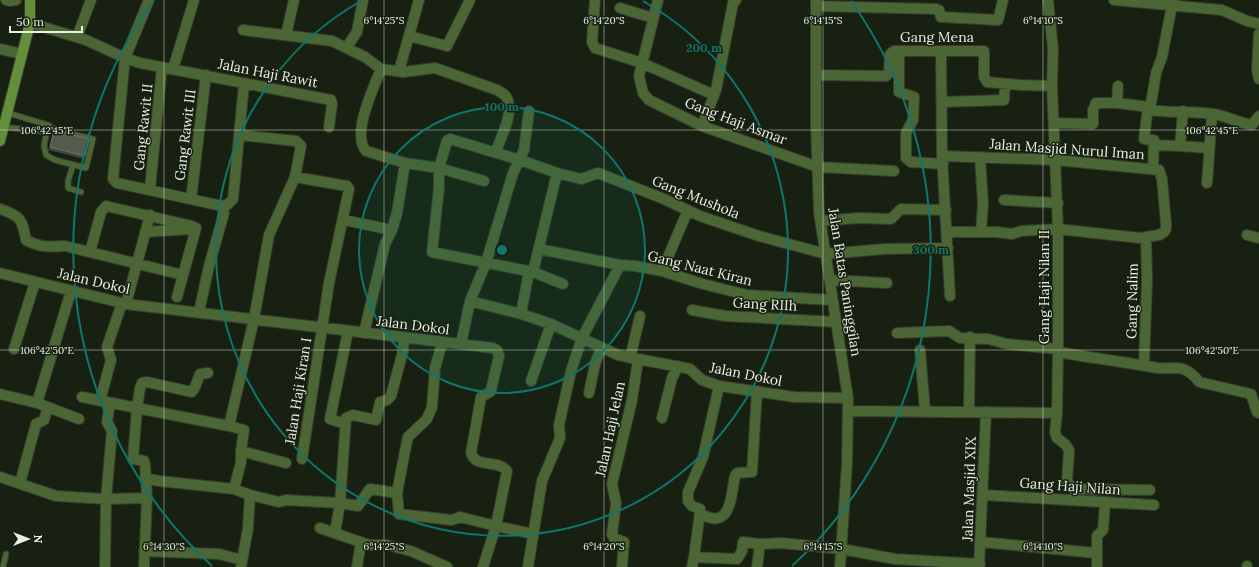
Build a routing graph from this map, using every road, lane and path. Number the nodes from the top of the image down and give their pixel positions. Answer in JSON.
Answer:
{"nodes":[{"id":1,"x":6,"y":0,"type":"edge"},
{"id":2,"x":16,"y":0,"type":"edge"},
{"id":3,"x":30,"y":0,"type":"edge"},
{"id":4,"x":92,"y":0,"type":"edge"},
{"id":5,"x":149,"y":0,"type":"edge"},
{"id":6,"x":194,"y":0,"type":"edge"},
{"id":7,"x":294,"y":0,"type":"edge"},
{"id":8,"x":363,"y":0,"type":"edge"},
{"id":9,"x":419,"y":0,"type":"edge"},
{"id":10,"x":470,"y":0,"type":"edge"},
{"id":11,"x":595,"y":0,"type":"edge"},
{"id":12,"x":658,"y":0,"type":"edge"},
{"id":13,"x":736,"y":0,"type":"edge"},
{"id":14,"x":1003,"y":0,"type":"edge"},
{"id":15,"x":1048,"y":0,"type":"edge"},
{"id":16,"x":1115,"y":0,"type":"edge"},
{"id":17,"x":816,"y":3,"type":"edge"},
{"id":18,"x":1172,"y":3,"type":"edge"},
{"id":19,"x":620,"y":8,"type":"dead end"},
{"id":20,"x":653,"y":18,"type":"junction"},
{"id":21,"x":30,"y":23,"type":"junction"},
{"id":22,"x":1259,"y":24,"type":"edge"},
{"id":23,"x":243,"y":30,"type":"dead end"},
{"id":24,"x":1259,"y":34,"type":"edge"},
{"id":25,"x":286,"y":35,"type":"junction"},
{"id":26,"x":409,"y":36,"type":"junction"},
{"id":27,"x":77,"y":37,"type":"junction"},
{"id":28,"x":346,"y":48,"type":"junction"},
{"id":29,"x":0,"y":49,"type":"edge"},
{"id":30,"x":899,"y":51,"type":"junction"},
{"id":31,"x":941,"y":51,"type":"junction"},
{"id":32,"x":22,"y":54,"type":"junction"},
{"id":33,"x":124,"y":58,"type":"junction"},
{"id":34,"x":642,"y":63,"type":"junction"},
{"id":35,"x":162,"y":67,"type":"junction"},
{"id":36,"x":173,"y":69,"type":"junction"},
{"id":37,"x":381,"y":69,"type":"junction"},
{"id":38,"x":399,"y":71,"type":"junction"},
{"id":39,"x":206,"y":75,"type":"junction"},
{"id":40,"x":816,"y":75,"type":"junction"},
{"id":41,"x":1259,"y":78,"type":"edge"},
{"id":42,"x":244,"y":84,"type":"junction"},
{"id":43,"x":1006,"y":84,"type":"junction"},
{"id":44,"x":1052,"y":86,"type":"junction"},
{"id":45,"x":1118,"y":86,"type":"dead end"},
{"id":46,"x":714,"y":95,"type":"junction"},
{"id":47,"x":942,"y":102,"type":"junction"},
{"id":48,"x":1117,"y":103,"type":"junction"},
{"id":49,"x":1149,"y":108,"type":"junction"},
{"id":50,"x":529,"y":111,"type":"dead end"},
{"id":51,"x":1183,"y":111,"type":"junction"},
{"id":52,"x":8,"y":113,"type":"junction"},
{"id":53,"x":1212,"y":114,"type":"junction"},
{"id":54,"x":1259,"y":116,"type":"edge"},
{"id":55,"x":1054,"y":123,"type":"junction"},
{"id":56,"x":48,"y":125,"type":"junction"},
{"id":57,"x":702,"y":126,"type":"junction"},
{"id":58,"x":3,"y":127,"type":"junction"},
{"id":59,"x":329,"y":127,"type":"dead end"},
{"id":60,"x":55,"y":130,"type":"junction"},
{"id":61,"x":46,"y":133,"type":"junction"},
{"id":62,"x":240,"y":135,"type":"junction"},
{"id":63,"x":0,"y":141,"type":"edge"},
{"id":64,"x":1154,"y":145,"type":"junction"},
{"id":65,"x":1180,"y":146,"type":"junction"},
{"id":66,"x":1209,"y":148,"type":"junction"},
{"id":67,"x":496,"y":152,"type":"junction"},
{"id":68,"x":980,"y":157,"type":"junction"},
{"id":69,"x":520,"y":160,"type":"junction"},
{"id":70,"x":943,"y":160,"type":"junction"},
{"id":71,"x":1056,"y":160,"type":"junction"},
{"id":72,"x":405,"y":163,"type":"junction"},
{"id":73,"x":73,"y":165,"type":"junction"},
{"id":74,"x":818,"y":167,"type":"junction"},
{"id":75,"x":439,"y":168,"type":"junction"},
{"id":76,"x":1153,"y":169,"type":"junction"},
{"id":77,"x":894,"y":171,"type":"dead end"},
{"id":78,"x":557,"y":173,"type":"junction"},
{"id":79,"x":295,"y":177,"type":"junction"},
{"id":80,"x":484,"y":181,"type":"dead end"},
{"id":81,"x":1207,"y":183,"type":"dead end"},
{"id":82,"x":150,"y":190,"type":"junction"},
{"id":83,"x":81,"y":192,"type":"dead end"},
{"id":84,"x":191,"y":199,"type":"junction"},
{"id":85,"x":1004,"y":200,"type":"dead end"},
{"id":86,"x":1058,"y":203,"type":"junction"},
{"id":87,"x":0,"y":209,"type":"edge"},
{"id":88,"x":688,"y":210,"type":"junction"},
{"id":89,"x":946,"y":210,"type":"junction"},
{"id":90,"x":224,"y":213,"type":"dead end"},
{"id":91,"x":150,"y":215,"type":"junction"},
{"id":92,"x":344,"y":220,"type":"junction"},
{"id":93,"x":821,"y":220,"type":"junction"},
{"id":94,"x":196,"y":228,"type":"junction"},
{"id":95,"x":1058,"y":229,"type":"junction"},
{"id":96,"x":392,"y":230,"type":"junction"},
{"id":97,"x":145,"y":232,"type":"junction"},
{"id":98,"x":947,"y":232,"type":"junction"},
{"id":99,"x":981,"y":232,"type":"junction"},
{"id":100,"x":1247,"y":235,"type":"dead end"},
{"id":101,"x":1146,"y":238,"type":"junction"},
{"id":102,"x":1259,"y":238,"type":"edge"},
{"id":103,"x":948,"y":248,"type":"junction"},
{"id":104,"x":539,"y":249,"type":"junction"},
{"id":105,"x":90,"y":252,"type":"junction"},
{"id":106,"x":826,"y":254,"type":"junction"},
{"id":107,"x":137,"y":263,"type":"junction"},
{"id":108,"x":486,"y":263,"type":"junction"},
{"id":109,"x":620,"y":265,"type":"junction"},
{"id":110,"x":531,"y":271,"type":"junction"},
{"id":111,"x":662,"y":271,"type":"junction"},
{"id":112,"x":0,"y":272,"type":"edge"},
{"id":113,"x":183,"y":275,"type":"junction"},
{"id":114,"x":830,"y":280,"type":"junction"},
{"id":115,"x":35,"y":282,"type":"junction"},
{"id":116,"x":887,"y":283,"type":"dead end"},
{"id":117,"x":563,"y":284,"type":"dead end"},
{"id":118,"x":71,"y":291,"type":"junction"},
{"id":119,"x":950,"y":296,"type":"dead end"},
{"id":120,"x":177,"y":297,"type":"dead end"},
{"id":121,"x":832,"y":300,"type":"junction"},
{"id":122,"x":470,"y":301,"type":"junction"},
{"id":123,"x":124,"y":303,"type":"junction"},
{"id":124,"x":692,"y":310,"type":"dead end"},
{"id":125,"x":199,"y":312,"type":"junction"},
{"id":126,"x":520,"y":314,"type":"junction"},
{"id":127,"x":640,"y":316,"type":"dead end"},
{"id":128,"x":254,"y":319,"type":"junction"},
{"id":129,"x":836,"y":322,"type":"junction"},
{"id":130,"x":551,"y":324,"type":"junction"},
{"id":131,"x":322,"y":327,"type":"junction"},
{"id":132,"x":348,"y":331,"type":"junction"},
{"id":133,"x":364,"y":333,"type":"junction"},
{"id":134,"x":897,"y":333,"type":"dead end"},
{"id":135,"x":970,"y":337,"type":"junction"},
{"id":136,"x":404,"y":338,"type":"junction"},
{"id":137,"x":582,"y":338,"type":"junction"},
{"id":138,"x":442,"y":343,"type":"junction"},
{"id":139,"x":461,"y":344,"type":"junction"},
{"id":140,"x":601,"y":348,"type":"junction"},
{"id":141,"x":14,"y":350,"type":"dead end"},
{"id":142,"x":920,"y":350,"type":"dead end"},
{"id":143,"x":1058,"y":351,"type":"junction"},
{"id":144,"x":634,"y":359,"type":"junction"},
{"id":145,"x":1144,"y":364,"type":"junction"},
{"id":146,"x":678,"y":366,"type":"junction"},
{"id":147,"x":208,"y":373,"type":"dead end"},
{"id":148,"x":531,"y":381,"type":"dead end"},
{"id":149,"x":719,"y":386,"type":"junction"},
{"id":150,"x":757,"y":391,"type":"junction"},
{"id":151,"x":589,"y":393,"type":"dead end"},
{"id":152,"x":0,"y":394,"type":"edge"},
{"id":153,"x":82,"y":397,"type":"dead end"},
{"id":154,"x":848,"y":398,"type":"junction"},
{"id":155,"x":105,"y":402,"type":"junction"},
{"id":156,"x":37,"y":403,"type":"junction"},
{"id":157,"x":48,"y":407,"type":"junction"},
{"id":158,"x":137,"y":408,"type":"junction"},
{"id":159,"x":849,"y":411,"type":"junction"},
{"id":160,"x":925,"y":411,"type":"junction"},
{"id":161,"x":969,"y":411,"type":"junction"},
{"id":162,"x":986,"y":412,"type":"junction"},
{"id":163,"x":1057,"y":413,"type":"junction"},
{"id":164,"x":1259,"y":413,"type":"edge"},
{"id":165,"x":662,"y":418,"type":"dead end"},
{"id":166,"x":79,"y":420,"type":"dead end"},
{"id":167,"x":345,"y":424,"type":"junction"},
{"id":168,"x":229,"y":426,"type":"junction"},
{"id":169,"x":241,"y":450,"type":"junction"},
{"id":170,"x":302,"y":459,"type":"dead end"},
{"id":171,"x":286,"y":463,"type":"dead end"},
{"id":172,"x":0,"y":477,"type":"edge"},
{"id":173,"x":145,"y":478,"type":"junction"},
{"id":174,"x":20,"y":483,"type":"junction"},
{"id":175,"x":234,"y":489,"type":"junction"},
{"id":176,"x":1150,"y":490,"type":"dead end"},
{"id":177,"x":397,"y":493,"type":"junction"},
{"id":178,"x":250,"y":495,"type":"junction"},
{"id":179,"x":984,"y":495,"type":"junction"},
{"id":180,"x":146,"y":498,"type":"junction"},
{"id":181,"x":106,"y":499,"type":"junction"},
{"id":182,"x":340,"y":503,"type":"junction"},
{"id":183,"x":1105,"y":504,"type":"junction"},
{"id":184,"x":1154,"y":506,"type":"dead end"},
{"id":185,"x":700,"y":514,"type":"junction"},
{"id":186,"x":496,"y":526,"type":"junction"},
{"id":187,"x":320,"y":528,"type":"dead end"},
{"id":188,"x":335,"y":533,"type":"junction"},
{"id":189,"x":532,"y":534,"type":"junction"},
{"id":190,"x":362,"y":542,"type":"junction"},
{"id":191,"x":981,"y":542,"type":"junction"},
{"id":192,"x":760,"y":544,"type":"junction"},
{"id":193,"x":842,"y":549,"type":"junction"},
{"id":194,"x":144,"y":551,"type":"junction"},
{"id":195,"x":1096,"y":553,"type":"junction"},
{"id":196,"x":6,"y":554,"type":"dead end"},
{"id":197,"x":693,"y":562,"type":"edge"},
{"id":198,"x":241,"y":563,"type":"edge"},
{"id":199,"x":919,"y":563,"type":"edge"},
{"id":200,"x":979,"y":565,"type":"edge"},
{"id":201,"x":3,"y":567,"type":"edge"},
{"id":202,"x":105,"y":567,"type":"edge"},
{"id":203,"x":144,"y":567,"type":"edge"},
{"id":204,"x":357,"y":567,"type":"edge"},
{"id":205,"x":447,"y":567,"type":"edge"},
{"id":206,"x":483,"y":567,"type":"edge"},
{"id":207,"x":528,"y":567,"type":"edge"},
{"id":208,"x":622,"y":567,"type":"edge"},
{"id":209,"x":757,"y":567,"type":"edge"},
{"id":210,"x":840,"y":567,"type":"edge"},
{"id":211,"x":1097,"y":567,"type":"edge"}],
"edges":[{"from":1,"to":2,"type":"street"},
{"from":3,"to":21,"type":"main road"},
{"from":4,"to":27,"type":"street"},
{"from":5,"to":33,"type":"street"},
{"from":6,"to":36,"type":"street"},
{"from":7,"to":25,"type":"street"},
{"from":8,"to":28,"type":"street"},
{"from":9,"to":26,"type":"street"},
{"from":10,"to":26,"type":"street"},
{"from":11,"to":34,"type":"street"},
{"from":12,"to":20,"type":"street","name":"Gang Haji Asmar"},
{"from":13,"to":46,"type":"street"},
{"from":14,"to":17,"type":"street"},
{"from":15,"to":44,"type":"street","name":"Gang Haji Nilan II"},
{"from":16,"to":18,"type":"street"},
{"from":17,"to":40,"type":"street","name":"Jalan Batas Paninggilan"},
{"from":18,"to":22,"type":"street"},
{"from":18,"to":49,"type":"street"},
{"from":19,"to":20,"type":"street"},
{"from":20,"to":34,"type":"street","name":"Gang Haji Asmar"},
{"from":21,"to":27,"type":"street","name":"Jalan Haji Rawit"},
{"from":21,"to":32,"type":"main road"},
{"from":23,"to":25,"type":"street"},
{"from":24,"to":41,"type":"street"},
{"from":25,"to":28,"type":"street"},
{"from":26,"to":38,"type":"street"},
{"from":27,"to":33,"type":"street","name":"Jalan Haji Rawit"},
{"from":28,"to":37,"type":"street"},
{"from":29,"to":32,"type":"street"},
{"from":30,"to":31,"type":"street","name":"Gang Mena"},
{"from":30,"to":40,"type":"street","name":"Gang Mena"},
{"from":30,"to":70,"type":"street","name":"Jalan Masjid Nurul Iman"},
{"from":31,"to":43,"type":"street","name":"Gang Mena"},
{"from":31,"to":47,"type":"street"},
{"from":32,"to":52,"type":"main road"},
{"from":33,"to":35,"type":"street","name":"Jalan Haji Rawit"},
{"from":33,"to":82,"type":"street"},
{"from":34,"to":46,"type":"street"},
{"from":34,"to":57,"type":"street","name":"Gang Haji Asmar"},
{"from":35,"to":36,"type":"street","name":"Jalan Haji Rawit"},
{"from":35,"to":82,"type":"street","name":"Gang Rawit II"},
{"from":36,"to":39,"type":"street","name":"Jalan Haji Rawit"},
{"from":37,"to":38,"type":"street"},
{"from":37,"to":72,"type":"street"},
{"from":38,"to":67,"type":"street"},
{"from":39,"to":42,"type":"street","name":"Jalan Haji Rawit"},
{"from":39,"to":84,"type":"street","name":"Gang Rawit III"},
{"from":40,"to":74,"type":"street","name":"Jalan Batas Paninggilan"},
{"from":42,"to":59,"type":"street","name":"Jalan Haji Rawit"},
{"from":42,"to":62,"type":"street"},
{"from":43,"to":44,"type":"street"},
{"from":43,"to":47,"type":"street"},
{"from":44,"to":55,"type":"street","name":"Gang Haji Nilan II"},
{"from":45,"to":48,"type":"street"},
{"from":46,"to":57,"type":"street"},
{"from":47,"to":70,"type":"street"},
{"from":48,"to":49,"type":"street"},
{"from":48,"to":55,"type":"street"},
{"from":49,"to":51,"type":"street"},
{"from":49,"to":64,"type":"street"},
{"from":50,"to":69,"type":"street"},
{"from":51,"to":53,"type":"street"},
{"from":51,"to":65,"type":"street"},
{"from":52,"to":56,"type":"lane"},
{"from":52,"to":58,"type":"main road"},
{"from":53,"to":54,"type":"street"},
{"from":53,"to":66,"type":"street"},
{"from":55,"to":71,"type":"street","name":"Gang Haji Nilan II"},
{"from":56,"to":60,"type":"lane"},
{"from":56,"to":61,"type":"lane"},
{"from":57,"to":74,"type":"street","name":"Gang Haji Asmar"},
{"from":58,"to":61,"type":"lane"},
{"from":58,"to":63,"type":"main road"},
{"from":60,"to":61,"type":"lane"},
{"from":60,"to":73,"type":"lane"},
{"from":61,"to":73,"type":"lane"},
{"from":62,"to":79,"type":"street"},
{"from":62,"to":84,"type":"street"},
{"from":64,"to":65,"type":"street"},
{"from":64,"to":76,"type":"street"},
{"from":65,"to":66,"type":"street"},
{"from":66,"to":81,"type":"street"},
{"from":67,"to":69,"type":"street","name":"Gang Mushola"},
{"from":67,"to":75,"type":"street","name":"Gang Mushola"},
{"from":68,"to":70,"type":"street","name":"Jalan Masjid Nurul Iman"},
{"from":68,"to":71,"type":"street","name":"Jalan Masjid Nurul Iman"},
{"from":68,"to":99,"type":"street"},
{"from":69,"to":78,"type":"street","name":"Gang Mushola"},
{"from":69,"to":108,"type":"street"},
{"from":70,"to":89,"type":"street"},
{"from":71,"to":76,"type":"street","name":"Jalan Masjid Nurul Iman"},
{"from":71,"to":86,"type":"street","name":"Gang Haji Nilan II"},
{"from":72,"to":75,"type":"street"},
{"from":72,"to":96,"type":"street"},
{"from":73,"to":83,"type":"lane"},
{"from":74,"to":77,"type":"street","name":"Gang Haji Asmar"},
{"from":74,"to":93,"type":"street","name":"Jalan Batas Paninggilan"},
{"from":75,"to":80,"type":"street"},
{"from":75,"to":108,"type":"street"},
{"from":76,"to":101,"type":"street","name":"Jalan Masjid Nurul Iman"},
{"from":78,"to":88,"type":"street","name":"Gang Mushola"},
{"from":78,"to":104,"type":"street"},
{"from":79,"to":92,"type":"street","name":"Jalan Haji Kiran I"},
{"from":79,"to":128,"type":"street"},
{"from":82,"to":84,"type":"street"},
{"from":85,"to":86,"type":"street"},
{"from":86,"to":95,"type":"street","name":"Gang Haji Nilan II"},
{"from":87,"to":105,"type":"street"},
{"from":88,"to":106,"type":"street","name":"Gang Mushola"},
{"from":88,"to":111,"type":"street"},
{"from":89,"to":93,"type":"street"},
{"from":89,"to":98,"type":"street"},
{"from":90,"to":125,"type":"street"},
{"from":91,"to":94,"type":"street"},
{"from":91,"to":97,"type":"street"},
{"from":91,"to":105,"type":"street"},
{"from":92,"to":96,"type":"street"},
{"from":92,"to":131,"type":"street","name":"Jalan Haji Kiran I"},
{"from":93,"to":106,"type":"street","name":"Jalan Batas Paninggilan"},
{"from":94,"to":97,"type":"street"},
{"from":94,"to":113,"type":"street"},
{"from":95,"to":99,"type":"street"},
{"from":95,"to":101,"type":"street"},
{"from":95,"to":143,"type":"street","name":"Gang Haji Nilan II"},
{"from":96,"to":133,"type":"street"},
{"from":97,"to":107,"type":"street"},
{"from":98,"to":99,"type":"street"},
{"from":98,"to":103,"type":"street"},
{"from":100,"to":102,"type":"street"},
{"from":101,"to":145,"type":"street","name":"Gang Nalim"},
{"from":103,"to":106,"type":"street"},
{"from":103,"to":119,"type":"street"},
{"from":104,"to":109,"type":"street","name":"Gang Naat Kiran"},
{"from":104,"to":110,"type":"street"},
{"from":105,"to":107,"type":"street"},
{"from":106,"to":114,"type":"street","name":"Jalan Batas Paninggilan"},
{"from":107,"to":113,"type":"street"},
{"from":107,"to":123,"type":"street"},
{"from":108,"to":110,"type":"street"},
{"from":108,"to":122,"type":"street"},
{"from":109,"to":111,"type":"street","name":"Gang Naat Kiran"},
{"from":109,"to":137,"type":"street"},
{"from":110,"to":117,"type":"street"},
{"from":110,"to":126,"type":"street"},
{"from":111,"to":121,"type":"street","name":"Gang Naat Kiran"},
{"from":112,"to":115,"type":"street","name":"Jalan Dokol"},
{"from":113,"to":120,"type":"street"},
{"from":114,"to":116,"type":"street"},
{"from":114,"to":121,"type":"street","name":"Jalan Batas Paninggilan"},
{"from":115,"to":118,"type":"street","name":"Jalan Dokol"},
{"from":115,"to":141,"type":"street"},
{"from":118,"to":123,"type":"street","name":"Jalan Dokol"},
{"from":118,"to":156,"type":"street"},
{"from":121,"to":129,"type":"street","name":"Jalan Batas Paninggilan"},
{"from":122,"to":126,"type":"street","name":"Jalan Dokol"},
{"from":122,"to":139,"type":"street","name":"Jalan Dokol"},
{"from":123,"to":125,"type":"street","name":"Jalan Dokol"},
{"from":123,"to":155,"type":"street"},
{"from":124,"to":129,"type":"street","name":"Gang RIIh"},
{"from":125,"to":128,"type":"street","name":"Jalan Dokol"},
{"from":126,"to":130,"type":"street","name":"Jalan Dokol"},
{"from":127,"to":144,"type":"street"},
{"from":128,"to":131,"type":"street","name":"Jalan Dokol"},
{"from":128,"to":168,"type":"street"},
{"from":129,"to":154,"type":"street","name":"Jalan Batas Paninggilan"},
{"from":130,"to":137,"type":"street","name":"Jalan Dokol"},
{"from":130,"to":148,"type":"street"},
{"from":131,"to":132,"type":"street","name":"Jalan Dokol"},
{"from":131,"to":170,"type":"street","name":"Jalan Haji Kiran I"},
{"from":132,"to":133,"type":"street","name":"Jalan Dokol"},
{"from":132,"to":167,"type":"street"},
{"from":133,"to":136,"type":"street","name":"Jalan Dokol"},
{"from":134,"to":135,"type":"street"},
{"from":135,"to":143,"type":"street"},
{"from":135,"to":161,"type":"street"},
{"from":136,"to":138,"type":"street","name":"Jalan Dokol"},
{"from":136,"to":167,"type":"street"},
{"from":137,"to":140,"type":"street","name":"Jalan Dokol"},
{"from":137,"to":189,"type":"street"},
{"from":138,"to":139,"type":"street","name":"Jalan Dokol"},
{"from":138,"to":177,"type":"street"},
{"from":139,"to":186,"type":"street"},
{"from":140,"to":144,"type":"street","name":"Jalan Dokol"},
{"from":140,"to":151,"type":"street"},
{"from":142,"to":160,"type":"street"},
{"from":143,"to":145,"type":"street"},
{"from":143,"to":163,"type":"street","name":"Gang Haji Nilan II"},
{"from":144,"to":146,"type":"street","name":"Jalan Dokol"},
{"from":144,"to":208,"type":"street","name":"Jalan Haji Jelan"},
{"from":145,"to":164,"type":"street"},
{"from":146,"to":149,"type":"street","name":"Jalan Dokol"},
{"from":146,"to":165,"type":"street"},
{"from":147,"to":158,"type":"street"},
{"from":149,"to":150,"type":"street","name":"Jalan Dokol"},
{"from":149,"to":185,"type":"street"},
{"from":150,"to":154,"type":"street","name":"Jalan Dokol"},
{"from":150,"to":185,"type":"street"},
{"from":152,"to":156,"type":"street"},
{"from":153,"to":155,"type":"street"},
{"from":154,"to":159,"type":"street","name":"Jalan Batas Paninggilan"},
{"from":155,"to":158,"type":"street"},
{"from":155,"to":181,"type":"street"},
{"from":156,"to":157,"type":"street"},
{"from":157,"to":166,"type":"street"},
{"from":157,"to":174,"type":"street"},
{"from":158,"to":168,"type":"street"},
{"from":158,"to":173,"type":"street"},
{"from":159,"to":160,"type":"street"},
{"from":159,"to":193,"type":"street","name":"Jalan Batas Paninggilan"},
{"from":160,"to":161,"type":"street"},
{"from":161,"to":162,"type":"street"},
{"from":162,"to":163,"type":"street"},
{"from":162,"to":179,"type":"street","name":"Jalan Masjid XIX"},
{"from":163,"to":176,"type":"street","name":"Gang Haji Nilan II"},
{"from":167,"to":182,"type":"street"},
{"from":168,"to":169,"type":"street"},
{"from":169,"to":171,"type":"street","name":"Jalan Haji Kiran I"},
{"from":169,"to":175,"type":"street"},
{"from":172,"to":174,"type":"street"},
{"from":173,"to":175,"type":"street"},
{"from":173,"to":180,"type":"street"},
{"from":174,"to":181,"type":"street"},
{"from":175,"to":178,"type":"street"},
{"from":177,"to":182,"type":"street"},
{"from":177,"to":186,"type":"street"},
{"from":178,"to":182,"type":"street"},
{"from":178,"to":198,"type":"street"},
{"from":179,"to":183,"type":"street","name":"Gang Haji Nilan"},
{"from":179,"to":191,"type":"street","name":"Jalan Masjid XIX"},
{"from":180,"to":181,"type":"street"},
{"from":180,"to":194,"type":"street"},
{"from":181,"to":202,"type":"street"},
{"from":182,"to":188,"type":"street"},
{"from":183,"to":184,"type":"street","name":"Gang Haji Nilan"},
{"from":183,"to":195,"type":"street"},
{"from":185,"to":197,"type":"street"},
{"from":186,"to":189,"type":"street"},
{"from":186,"to":206,"type":"street"},
{"from":187,"to":188,"type":"street"},
{"from":188,"to":190,"type":"street"},
{"from":189,"to":207,"type":"street"},
{"from":190,"to":204,"type":"street"},
{"from":190,"to":205,"type":"street"},
{"from":191,"to":195,"type":"street"},
{"from":191,"to":200,"type":"street","name":"Jalan Masjid XIX"},
{"from":192,"to":193,"type":"street"},
{"from":192,"to":197,"type":"street"},
{"from":192,"to":209,"type":"street"},
{"from":193,"to":199,"type":"street"},
{"from":193,"to":210,"type":"street","name":"Jalan Batas Paninggilan"},
{"from":194,"to":198,"type":"street"},
{"from":194,"to":203,"type":"street"},
{"from":195,"to":211,"type":"street"},
{"from":196,"to":201,"type":"lane"},
{"from":199,"to":200,"type":"street"}]}
